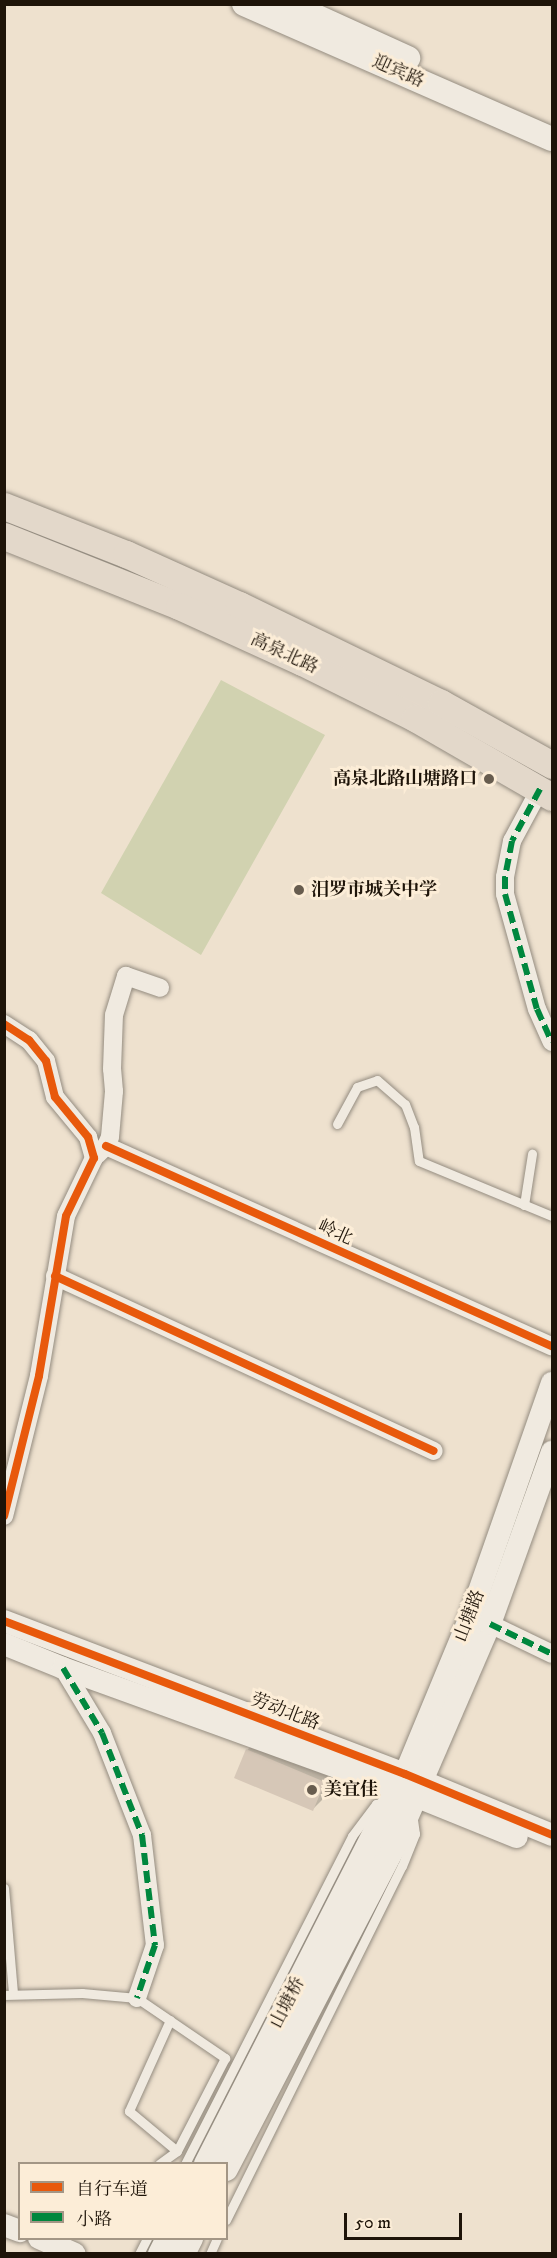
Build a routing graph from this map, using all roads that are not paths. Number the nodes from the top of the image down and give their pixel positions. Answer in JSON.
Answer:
{"nodes":[{"id":1,"x":244,"y":4,"type":"edge"},
{"id":2,"x":289,"y":4,"type":"edge"},
{"id":3,"x":552,"y":122,"type":"edge"},
{"id":4,"x":552,"y":139,"type":"edge"},
{"id":5,"x":4,"y":506,"type":"edge"},
{"id":6,"x":4,"y":536,"type":"edge"},
{"id":7,"x":552,"y":765,"type":"edge"},
{"id":8,"x":546,"y":793,"type":"edge"},
{"id":9,"x":160,"y":988,"type":"dead end"},
{"id":10,"x":4,"y":1023,"type":"edge"},
{"id":11,"x":552,"y":1042,"type":"edge"},
{"id":12,"x":337,"y":1124,"type":"dead end"},
{"id":13,"x":100,"y":1152,"type":"junction"},
{"id":14,"x":532,"y":1154,"type":"dead end"},
{"id":15,"x":524,"y":1205,"type":"junction"},
{"id":16,"x":552,"y":1216,"type":"edge"},
{"id":17,"x":55,"y":1276,"type":"junction"},
{"id":18,"x":552,"y":1346,"type":"edge"},
{"id":19,"x":552,"y":1383,"type":"edge"},
{"id":20,"x":433,"y":1450,"type":"dead end"},
{"id":21,"x":552,"y":1452,"type":"edge"},
{"id":22,"x":4,"y":1516,"type":"edge"},
{"id":23,"x":4,"y":1621,"type":"edge"},
{"id":24,"x":490,"y":1624,"type":"junction"},
{"id":25,"x":4,"y":1644,"type":"edge"},
{"id":26,"x":552,"y":1654,"type":"edge"},
{"id":27,"x":63,"y":1668,"type":"junction"},
{"id":28,"x":407,"y":1791,"type":"junction"},
{"id":29,"x":552,"y":1835,"type":"edge"},
{"id":30,"x":381,"y":1846,"type":"junction"},
{"id":31,"x":552,"y":1851,"type":"edge"},
{"id":32,"x":4,"y":1888,"type":"edge"},
{"id":33,"x":9,"y":1994,"type":"edge"},
{"id":34,"x":137,"y":1998,"type":"junction"},
{"id":35,"x":170,"y":2020,"type":"junction"},
{"id":36,"x":177,"y":2151,"type":"junction"},
{"id":37,"x":160,"y":2162,"type":"edge"},
{"id":38,"x":186,"y":2162,"type":"edge"},
{"id":39,"x":207,"y":2162,"type":"edge"},
{"id":40,"x":228,"y":2165,"type":"edge"},
{"id":41,"x":228,"y":2216,"type":"edge"},
{"id":42,"x":49,"y":2240,"type":"edge"},
{"id":43,"x":75,"y":2253,"type":"edge"}],
"edges":[{"from":1,"to":4,"type":"main road","name":"迎宾路"},
{"from":2,"to":3,"type":"main road","name":"迎宾路"},
{"from":5,"to":7,"type":"main road","name":"高泉北路"},
{"from":6,"to":8,"type":"main road","name":"高泉北路"},
{"from":8,"to":11,"type":"street"},
{"from":9,"to":13,"type":"street"},
{"from":10,"to":13,"type":"street"},
{"from":12,"to":15,"type":"lane"},
{"from":13,"to":17,"type":"street"},
{"from":13,"to":18,"type":"street","name":"岭北"},
{"from":14,"to":15,"type":"lane"},
{"from":15,"to":16,"type":"lane"},
{"from":17,"to":20,"type":"street"},
{"from":17,"to":22,"type":"street"},
{"from":19,"to":28,"type":"street","name":"山塘路"},
{"from":21,"to":24,"type":"street","name":"山塘路"},
{"from":23,"to":28,"type":"street","name":"劳动北路"},
{"from":24,"to":26,"type":"street"},
{"from":24,"to":28,"type":"street","name":"山塘路"},
{"from":25,"to":27,"type":"street","name":"劳动北路"},
{"from":27,"to":28,"type":"street","name":"劳动北路"},
{"from":27,"to":34,"type":"street"},
{"from":28,"to":29,"type":"street","name":"劳动北路"},
{"from":28,"to":30,"type":"main road","name":"山塘路"},
{"from":28,"to":31,"type":"street","name":"劳动北路"},
{"from":28,"to":38,"type":"lane"},
{"from":28,"to":41,"type":"lane"},
{"from":30,"to":39,"type":"main road","name":"山塘桥"},
{"from":30,"to":40,"type":"main road","name":"山塘桥"},
{"from":32,"to":33,"type":"lane"},
{"from":33,"to":34,"type":"lane"},
{"from":34,"to":35,"type":"lane"},
{"from":35,"to":36,"type":"lane"},
{"from":35,"to":36,"type":"lane"},
{"from":36,"to":37,"type":"lane"},
{"from":42,"to":43,"type":"street"}]}
